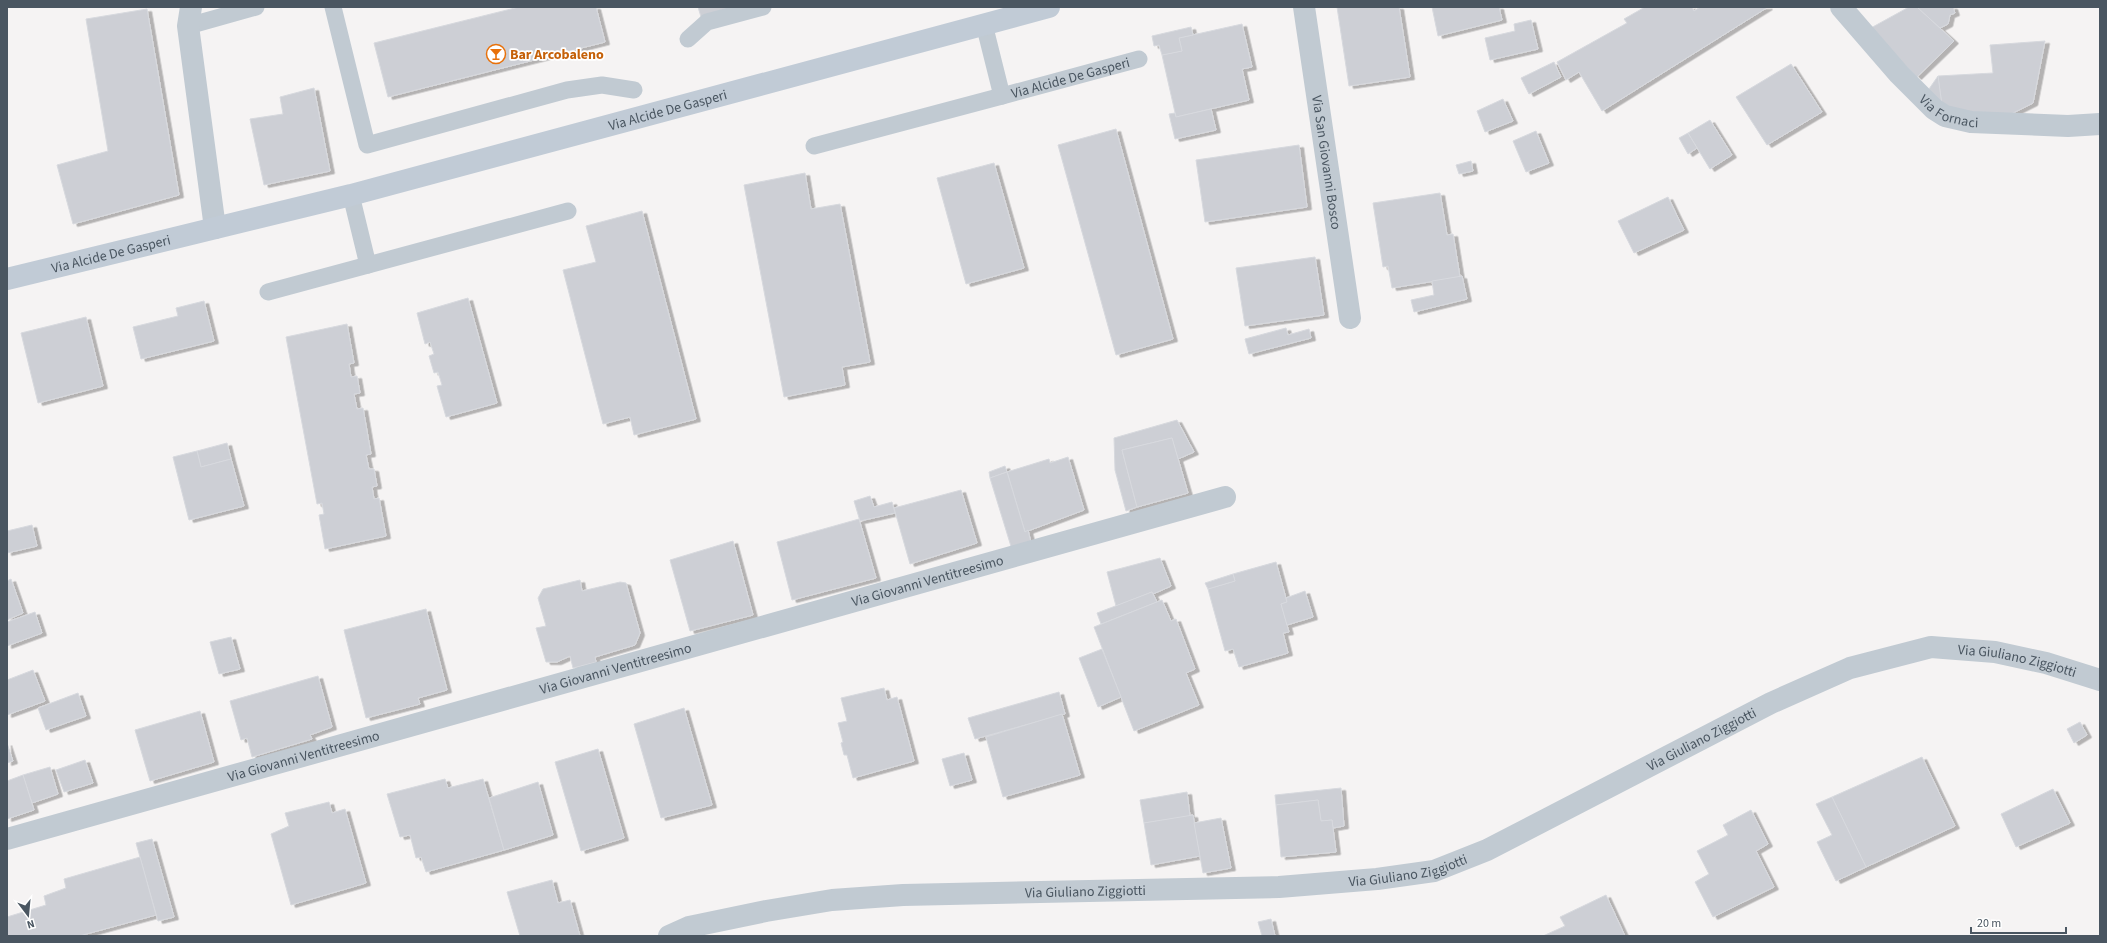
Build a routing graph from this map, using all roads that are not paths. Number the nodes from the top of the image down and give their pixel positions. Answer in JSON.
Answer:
{"nodes":[{"id":1,"x":256,"y":7,"type":"edge"},
{"id":2,"x":333,"y":7,"type":"edge"},
{"id":3,"x":763,"y":7,"type":"edge"},
{"id":4,"x":1049,"y":7,"type":"edge"},
{"id":5,"x":1304,"y":7,"type":"edge"},
{"id":6,"x":1841,"y":7,"type":"edge"},
{"id":7,"x":190,"y":16,"type":"edge"},
{"id":8,"x":984,"y":24,"type":"junction"},
{"id":9,"x":688,"y":39,"type":"dead end"},
{"id":10,"x":1139,"y":59,"type":"dead end"},
{"id":11,"x":634,"y":90,"type":"dead end"},
{"id":12,"x":1002,"y":96,"type":"junction"},
{"id":13,"x":2100,"y":124,"type":"edge"},
{"id":14,"x":814,"y":146,"type":"dead end"},
{"id":15,"x":351,"y":195,"type":"junction"},
{"id":16,"x":568,"y":211,"type":"dead end"},
{"id":17,"x":215,"y":228,"type":"junction"},
{"id":18,"x":368,"y":265,"type":"junction"},
{"id":19,"x":7,"y":279,"type":"edge"},
{"id":20,"x":268,"y":292,"type":"dead end"},
{"id":21,"x":1350,"y":318,"type":"dead end"},
{"id":22,"x":1225,"y":497,"type":"dead end"},
{"id":23,"x":2100,"y":680,"type":"edge"},
{"id":24,"x":7,"y":839,"type":"edge"},
{"id":25,"x":669,"y":936,"type":"edge"}],
"edges":[{"from":1,"to":7,"type":"lane"},
{"from":2,"to":11,"type":"lane","name":"Via Alcide De Gasperi"},
{"from":3,"to":9,"type":"lane"},
{"from":4,"to":8,"type":"street","name":"Via Alcide De Gasperi"},
{"from":5,"to":21,"type":"street","name":"Via San Giovanni Bosco"},
{"from":6,"to":13,"type":"street","name":"Via Fornaci"},
{"from":7,"to":17,"type":"street"},
{"from":8,"to":12,"type":"lane","name":"Via Alcide De Gasperi"},
{"from":8,"to":15,"type":"street","name":"Via Alcide De Gasperi"},
{"from":10,"to":12,"type":"lane","name":"Via Alcide De Gasperi"},
{"from":12,"to":14,"type":"lane","name":"Via Alcide De Gasperi"},
{"from":15,"to":17,"type":"street","name":"Via Alcide De Gasperi"},
{"from":15,"to":18,"type":"lane"},
{"from":16,"to":18,"type":"lane"},
{"from":17,"to":19,"type":"street","name":"Via Alcide De Gasperi"},
{"from":18,"to":20,"type":"lane"},
{"from":22,"to":24,"type":"street","name":"Via Giovanni Ventitreesimo"},
{"from":23,"to":25,"type":"street","name":"Via Giuliano Ziggiotti"}]}
